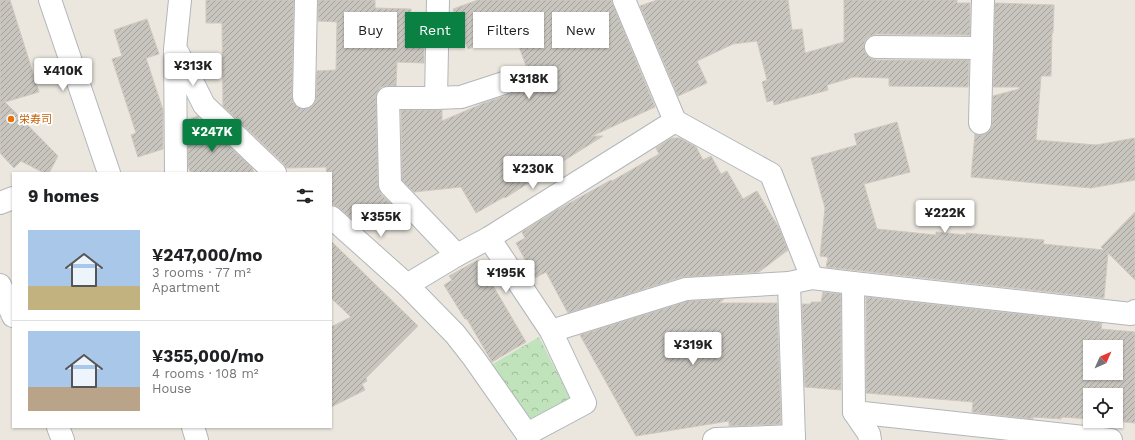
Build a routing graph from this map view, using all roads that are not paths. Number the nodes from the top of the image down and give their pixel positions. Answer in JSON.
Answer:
{"nodes":[{"id":1,"x":50,"y":0,"type":"edge"},
{"id":2,"x":180,"y":0,"type":"edge"},
{"id":3,"x":306,"y":0,"type":"edge"},
{"id":4,"x":438,"y":0,"type":"edge"},
{"id":5,"x":624,"y":0,"type":"edge"},
{"id":6,"x":983,"y":0,"type":"edge"},
{"id":7,"x":876,"y":47,"type":"dead end"},
{"id":8,"x":982,"y":48,"type":"junction"},
{"id":9,"x":175,"y":49,"type":"junction"},
{"id":10,"x":507,"y":82,"type":"dead end"},
{"id":11,"x":304,"y":97,"type":"dead end"},
{"id":12,"x":436,"y":98,"type":"junction"},
{"id":13,"x":675,"y":121,"type":"junction"},
{"id":14,"x":980,"y":123,"type":"dead end"},
{"id":15,"x":109,"y":172,"type":"edge"},
{"id":16,"x":176,"y":172,"type":"edge"},
{"id":17,"x":274,"y":172,"type":"edge"},
{"id":18,"x":12,"y":198,"type":"edge"},
{"id":19,"x":0,"y":203,"type":"edge"},
{"id":20,"x":332,"y":218,"type":"edge"},
{"id":21,"x":489,"y":238,"type":"junction"},
{"id":22,"x":457,"y":255,"type":"junction"},
{"id":23,"x":812,"y":278,"type":"junction"},
{"id":24,"x":853,"y":283,"type":"junction"},
{"id":25,"x":789,"y":284,"type":"junction"},
{"id":26,"x":0,"y":285,"type":"edge"},
{"id":27,"x":407,"y":285,"type":"junction"},
{"id":28,"x":1135,"y":311,"type":"edge"},
{"id":29,"x":12,"y":314,"type":"edge"},
{"id":30,"x":551,"y":331,"type":"junction"},
{"id":31,"x":854,"y":412,"type":"junction"},
{"id":32,"x":58,"y":428,"type":"edge"},
{"id":33,"x":193,"y":428,"type":"edge"},
{"id":34,"x":528,"y":437,"type":"edge"},
{"id":35,"x":794,"y":438,"type":"edge"},
{"id":36,"x":64,"y":440,"type":"edge"},
{"id":37,"x":197,"y":440,"type":"edge"},
{"id":38,"x":714,"y":440,"type":"edge"},
{"id":39,"x":870,"y":440,"type":"edge"},
{"id":40,"x":1112,"y":440,"type":"edge"}],
"edges":[{"from":1,"to":15,"type":"street"},
{"from":2,"to":9,"type":"street"},
{"from":3,"to":11,"type":"street"},
{"from":4,"to":12,"type":"street"},
{"from":5,"to":13,"type":"street"},
{"from":6,"to":8,"type":"street"},
{"from":7,"to":8,"type":"street"},
{"from":8,"to":14,"type":"street"},
{"from":9,"to":16,"type":"street"},
{"from":9,"to":17,"type":"street"},
{"from":10,"to":12,"type":"street"},
{"from":12,"to":22,"type":"street"},
{"from":13,"to":21,"type":"street"},
{"from":13,"to":23,"type":"street"},
{"from":18,"to":19,"type":"street"},
{"from":20,"to":27,"type":"street"},
{"from":21,"to":22,"type":"street"},
{"from":21,"to":30,"type":"street"},
{"from":22,"to":27,"type":"street"},
{"from":23,"to":24,"type":"street"},
{"from":23,"to":25,"type":"street"},
{"from":24,"to":28,"type":"street"},
{"from":24,"to":31,"type":"street"},
{"from":25,"to":30,"type":"street"},
{"from":25,"to":35,"type":"street"},
{"from":26,"to":29,"type":"street"},
{"from":27,"to":34,"type":"street"},
{"from":30,"to":34,"type":"street"},
{"from":31,"to":39,"type":"street"},
{"from":31,"to":40,"type":"street"},
{"from":32,"to":36,"type":"street"},
{"from":33,"to":37,"type":"street"},
{"from":35,"to":38,"type":"street"}]}
